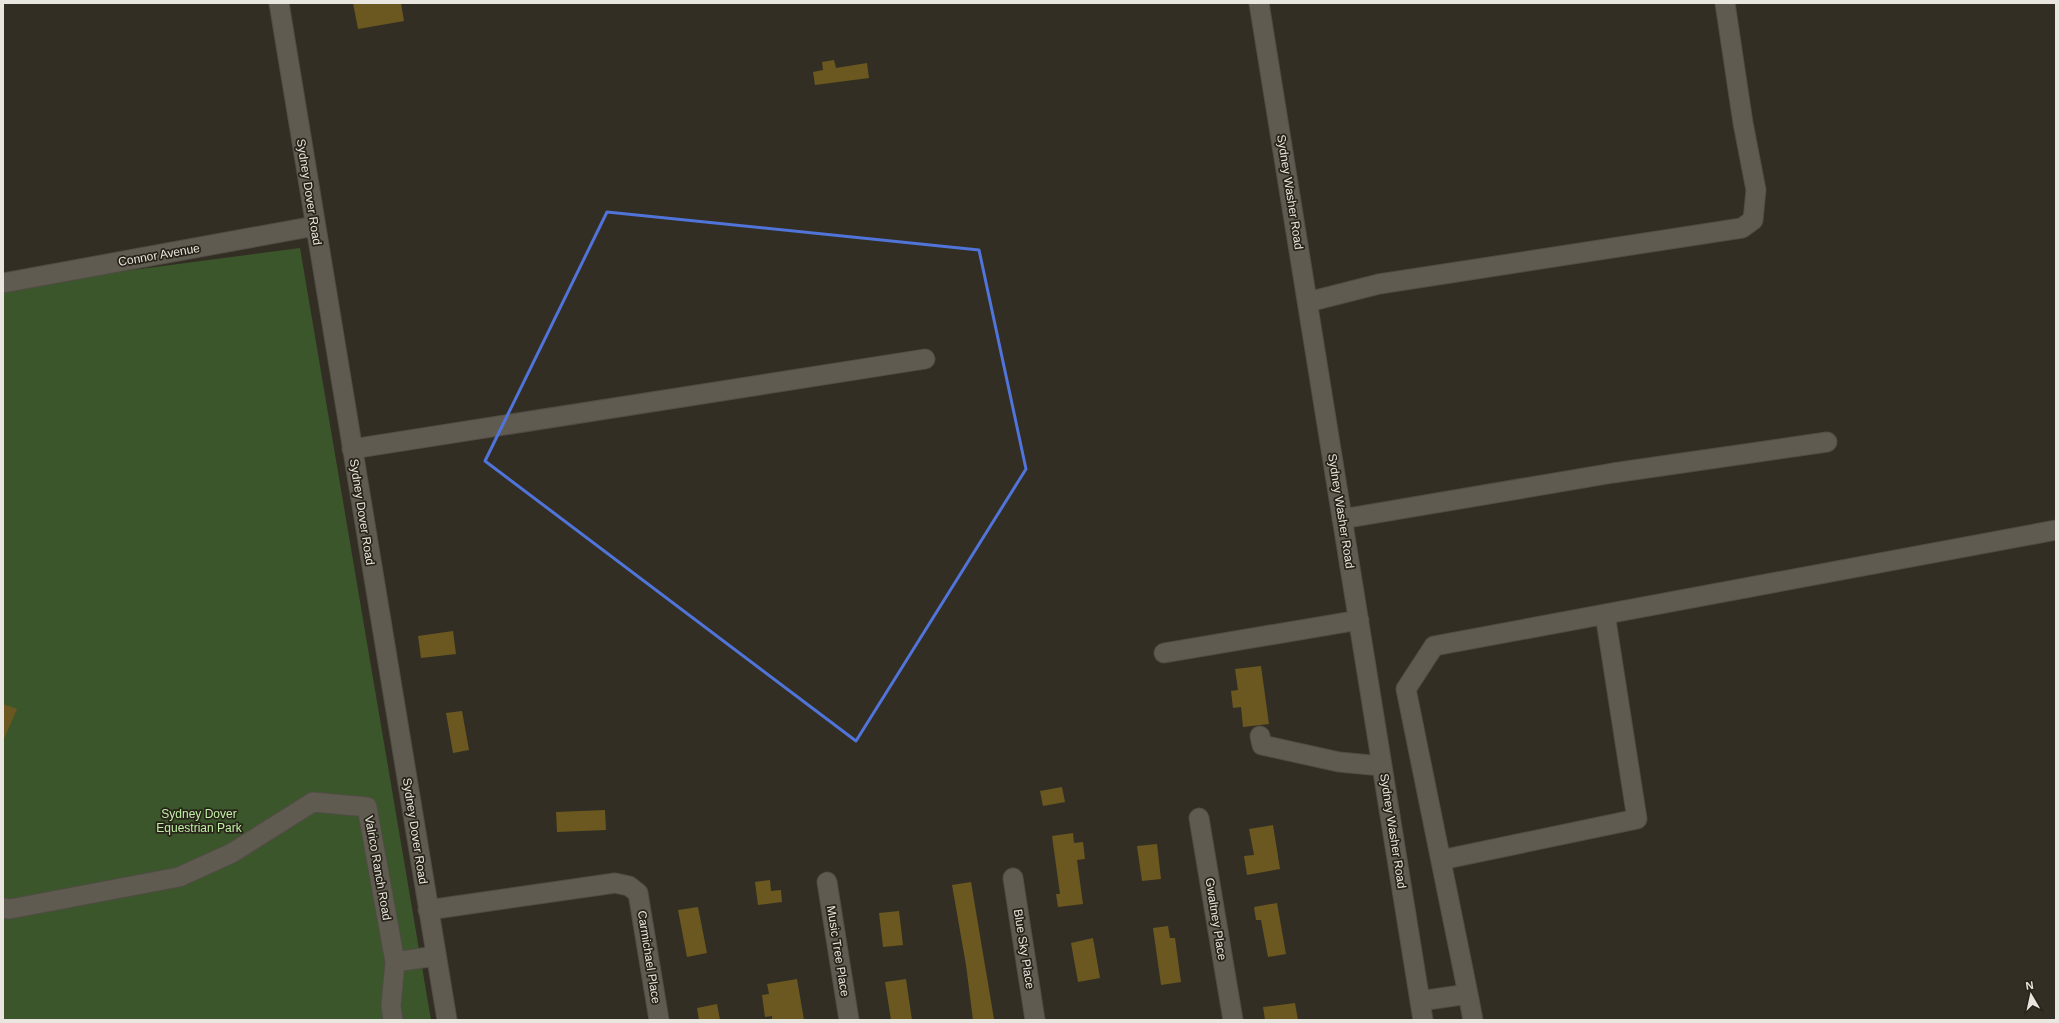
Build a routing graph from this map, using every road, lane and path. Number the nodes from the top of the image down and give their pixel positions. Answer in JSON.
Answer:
{"nodes":[{"id":1,"x":279,"y":3,"type":"edge"},
{"id":2,"x":1259,"y":3,"type":"edge"},
{"id":3,"x":1725,"y":3,"type":"edge"},
{"id":4,"x":315,"y":226,"type":"junction"},
{"id":5,"x":3,"y":283,"type":"edge"},
{"id":6,"x":1308,"y":302,"type":"junction"},
{"id":7,"x":925,"y":359,"type":"dead end"},
{"id":8,"x":1827,"y":442,"type":"dead end"},
{"id":9,"x":352,"y":449,"type":"junction"},
{"id":10,"x":1342,"y":519,"type":"junction"},
{"id":11,"x":2056,"y":530,"type":"edge"},
{"id":12,"x":1605,"y":614,"type":"junction"},
{"id":13,"x":1359,"y":620,"type":"junction"},
{"id":14,"x":1164,"y":653,"type":"dead end"},
{"id":15,"x":1260,"y":736,"type":"dead end"},
{"id":16,"x":1382,"y":766,"type":"junction"},
{"id":17,"x":1199,"y":818,"type":"dead end"},
{"id":18,"x":1441,"y":860,"type":"junction"},
{"id":19,"x":1013,"y":878,"type":"dead end"},
{"id":20,"x":827,"y":882,"type":"dead end"},
{"id":21,"x":3,"y":908,"type":"edge"},
{"id":22,"x":428,"y":910,"type":"junction"},
{"id":23,"x":436,"y":956,"type":"junction"},
{"id":24,"x":394,"y":962,"type":"junction"},
{"id":25,"x":1468,"y":994,"type":"junction"},
{"id":26,"x":1420,"y":1001,"type":"junction"},
{"id":27,"x":393,"y":1020,"type":"edge"},
{"id":28,"x":447,"y":1020,"type":"edge"},
{"id":29,"x":659,"y":1020,"type":"edge"},
{"id":30,"x":849,"y":1020,"type":"edge"},
{"id":31,"x":1035,"y":1020,"type":"edge"},
{"id":32,"x":1233,"y":1020,"type":"edge"},
{"id":33,"x":1423,"y":1020,"type":"edge"},
{"id":34,"x":1473,"y":1020,"type":"edge"}],
"edges":[{"from":1,"to":4,"type":"street","name":"Sydney Dover Road"},
{"from":2,"to":6,"type":"street","name":"Sydney Washer Road"},
{"from":3,"to":6,"type":"street"},
{"from":4,"to":5,"type":"street","name":"Connor Avenue"},
{"from":4,"to":9,"type":"street","name":"Sydney Dover Road"},
{"from":6,"to":10,"type":"street","name":"Sydney Washer Road"},
{"from":7,"to":9,"type":"street"},
{"from":8,"to":10,"type":"street"},
{"from":9,"to":22,"type":"street","name":"Sydney Dover Road"},
{"from":10,"to":13,"type":"street","name":"Sydney Washer Road"},
{"from":11,"to":12,"type":"street"},
{"from":12,"to":18,"type":"street"},
{"from":12,"to":18,"type":"street"},
{"from":13,"to":14,"type":"street"},
{"from":13,"to":16,"type":"street","name":"Sydney Washer Road"},
{"from":15,"to":16,"type":"street"},
{"from":16,"to":26,"type":"street","name":"Sydney Washer Road"},
{"from":17,"to":32,"type":"street","name":"Gwaltney Place"},
{"from":18,"to":25,"type":"street"},
{"from":19,"to":31,"type":"street","name":"Blue Sky Place"},
{"from":20,"to":30,"type":"street","name":"Music Tree Place"},
{"from":21,"to":24,"type":"street","name":"Valrico Ranch Road"},
{"from":22,"to":23,"type":"street","name":"Sydney Dover Road"},
{"from":22,"to":29,"type":"street","name":"Carmichael Place"},
{"from":23,"to":24,"type":"street"},
{"from":23,"to":28,"type":"street","name":"Sydney Dover Road"},
{"from":24,"to":27,"type":"street"},
{"from":25,"to":26,"type":"street"},
{"from":25,"to":34,"type":"street"},
{"from":26,"to":33,"type":"street","name":"Sydney Washer Road"}]}
